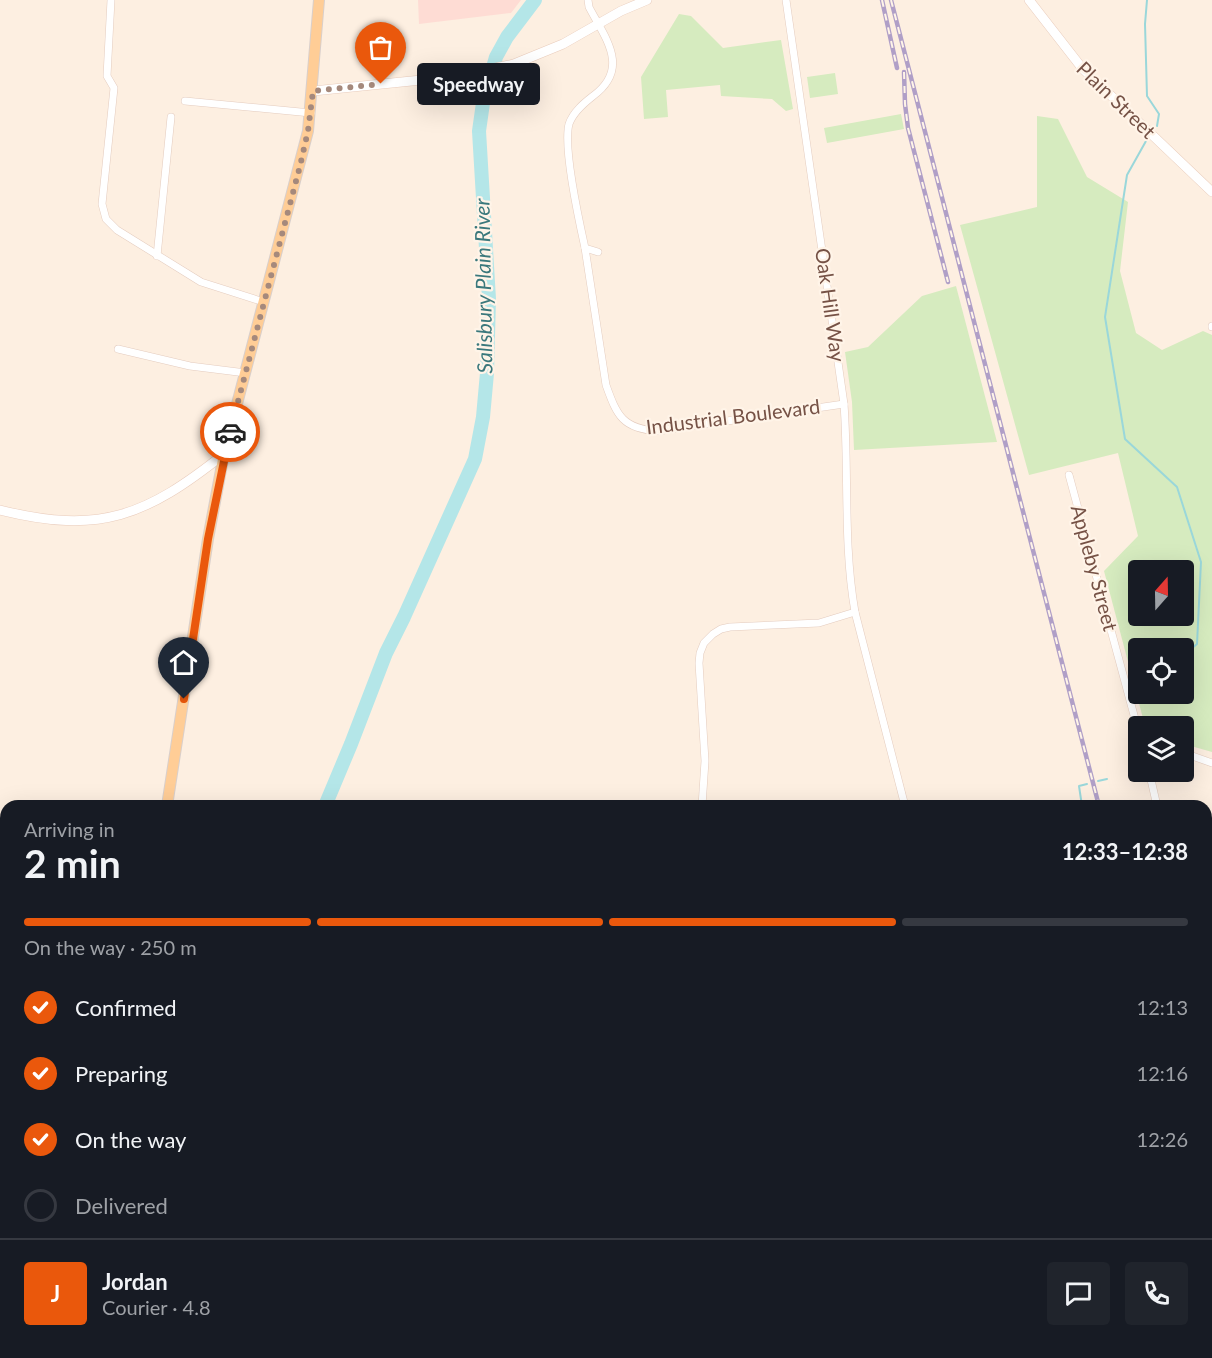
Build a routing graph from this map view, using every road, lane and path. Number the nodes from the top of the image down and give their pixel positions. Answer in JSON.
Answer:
{"nodes":[{"id":1,"x":111,"y":0,"type":"edge"},
{"id":2,"x":319,"y":0,"type":"edge"},
{"id":3,"x":588,"y":0,"type":"edge"},
{"id":4,"x":647,"y":0,"type":"edge"},
{"id":5,"x":786,"y":0,"type":"edge"},
{"id":6,"x":1029,"y":0,"type":"edge"},
{"id":7,"x":598,"y":24,"type":"junction"},
{"id":8,"x":313,"y":91,"type":"junction"},
{"id":9,"x":185,"y":101,"type":"dead end"},
{"id":10,"x":310,"y":113,"type":"junction"},
{"id":11,"x":171,"y":117,"type":"dead end"},
{"id":12,"x":1212,"y":192,"type":"edge"},
{"id":13,"x":585,"y":248,"type":"junction"},
{"id":14,"x":598,"y":252,"type":"dead end"},
{"id":15,"x":157,"y":256,"type":"junction"},
{"id":16,"x":264,"y":302,"type":"junction"},
{"id":17,"x":118,"y":349,"type":"dead end"},
{"id":18,"x":246,"y":373,"type":"junction"},
{"id":19,"x":844,"y":404,"type":"junction"},
{"id":20,"x":225,"y":453,"type":"junction"},
{"id":21,"x":198,"y":475,"type":"junction"},
{"id":22,"x":220,"y":475,"type":"junction"},
{"id":23,"x":1069,"y":475,"type":"dead end"},
{"id":24,"x":0,"y":510,"type":"edge"},
{"id":25,"x":855,"y":612,"type":"junction"},
{"id":26,"x":1134,"y":716,"type":"edge"},
{"id":27,"x":1194,"y":757,"type":"edge"},
{"id":28,"x":1212,"y":763,"type":"edge"},
{"id":29,"x":1152,"y":782,"type":"edge"},
{"id":30,"x":168,"y":800,"type":"edge"},
{"id":31,"x":703,"y":800,"type":"edge"},
{"id":32,"x":903,"y":800,"type":"edge"},
{"id":33,"x":1156,"y":800,"type":"edge"}],
"edges":[{"from":1,"to":15,"type":"street"},
{"from":2,"to":8,"type":"main road"},
{"from":3,"to":7,"type":"street","name":"Industrial Boulevard"},
{"from":4,"to":7,"type":"main road"},
{"from":5,"to":19,"type":"street","name":"Oak Hill Way"},
{"from":6,"to":12,"type":"main road","name":"Plain Street"},
{"from":7,"to":8,"type":"main road"},
{"from":7,"to":13,"type":"street","name":"Industrial Boulevard"},
{"from":8,"to":10,"type":"main road"},
{"from":9,"to":10,"type":"street"},
{"from":10,"to":16,"type":"main road"},
{"from":11,"to":15,"type":"street"},
{"from":13,"to":14,"type":"street"},
{"from":13,"to":19,"type":"street","name":"Industrial Boulevard"},
{"from":15,"to":16,"type":"street"},
{"from":16,"to":18,"type":"main road"},
{"from":17,"to":18,"type":"street"},
{"from":18,"to":20,"type":"main road"},
{"from":19,"to":25,"type":"street","name":"Oak Hill Way"},
{"from":20,"to":21,"type":"main road"},
{"from":20,"to":22,"type":"main road"},
{"from":21,"to":22,"type":"main road"},
{"from":21,"to":24,"type":"main road"},
{"from":22,"to":30,"type":"main road"},
{"from":23,"to":26,"type":"street","name":"Appleby Street"},
{"from":25,"to":31,"type":"street"},
{"from":25,"to":32,"type":"street","name":"Oak Hill Way"},
{"from":27,"to":28,"type":"street"},
{"from":29,"to":33,"type":"street"}]}
